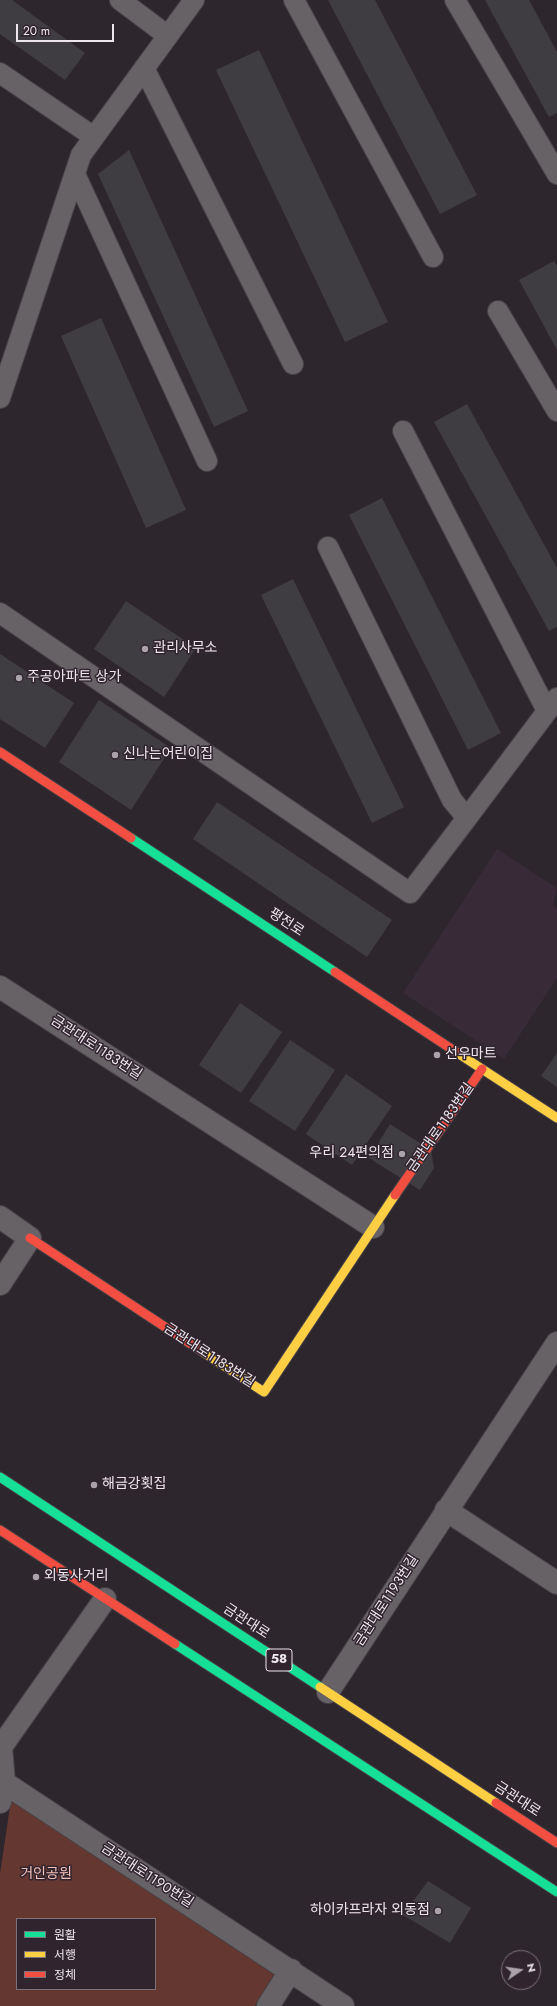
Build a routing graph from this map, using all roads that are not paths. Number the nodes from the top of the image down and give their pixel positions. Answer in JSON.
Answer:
{"nodes":[{"id":1,"x":120,"y":0,"type":"edge"},
{"id":2,"x":194,"y":0,"type":"edge"},
{"id":3,"x":294,"y":0,"type":"edge"},
{"id":4,"x":455,"y":0,"type":"edge"},
{"id":5,"x":168,"y":36,"type":"junction"},
{"id":6,"x":144,"y":68,"type":"junction"},
{"id":7,"x":0,"y":73,"type":"edge"},
{"id":8,"x":94,"y":137,"type":"junction"},
{"id":9,"x":74,"y":174,"type":"junction"},
{"id":10,"x":557,"y":174,"type":"edge"},
{"id":11,"x":433,"y":257,"type":"dead end"},
{"id":12,"x":498,"y":311,"type":"dead end"},
{"id":13,"x":293,"y":364,"type":"dead end"},
{"id":14,"x":0,"y":398,"type":"edge"},
{"id":15,"x":557,"y":411,"type":"edge"},
{"id":16,"x":403,"y":431,"type":"dead end"},
{"id":17,"x":207,"y":461,"type":"dead end"},
{"id":18,"x":328,"y":547,"type":"dead end"},
{"id":19,"x":0,"y":613,"type":"edge"},
{"id":20,"x":552,"y":704,"type":"edge"},
{"id":21,"x":0,"y":752,"type":"edge"},
{"id":22,"x":467,"y":818,"type":"junction"},
{"id":23,"x":0,"y":987,"type":"edge"},
{"id":24,"x":482,"y":1069,"type":"junction"},
{"id":25,"x":557,"y":1118,"type":"edge"},
{"id":26,"x":0,"y":1218,"type":"edge"},
{"id":27,"x":373,"y":1227,"type":"junction"},
{"id":28,"x":30,"y":1238,"type":"junction"},
{"id":29,"x":0,"y":1284,"type":"edge"},
{"id":30,"x":555,"y":1349,"type":"edge"},
{"id":31,"x":0,"y":1477,"type":"edge"},
{"id":32,"x":446,"y":1510,"type":"junction"},
{"id":33,"x":0,"y":1530,"type":"edge"},
{"id":34,"x":557,"y":1583,"type":"edge"},
{"id":35,"x":105,"y":1599,"type":"junction"},
{"id":36,"x":328,"y":1692,"type":"junction"},
{"id":37,"x":1,"y":1788,"type":"edge"},
{"id":38,"x":557,"y":1843,"type":"edge"},
{"id":39,"x":557,"y":1892,"type":"edge"},
{"id":40,"x":291,"y":1970,"type":"junction"},
{"id":41,"x":268,"y":2006,"type":"edge"},
{"id":42,"x":343,"y":2006,"type":"edge"}],
"edges":[{"from":1,"to":5,"type":"lane"},
{"from":2,"to":5,"type":"lane"},
{"from":3,"to":11,"type":"lane"},
{"from":4,"to":10,"type":"lane"},
{"from":5,"to":6,"type":"lane"},
{"from":6,"to":8,"type":"lane"},
{"from":6,"to":13,"type":"lane"},
{"from":7,"to":8,"type":"lane"},
{"from":8,"to":9,"type":"lane"},
{"from":9,"to":14,"type":"lane"},
{"from":9,"to":17,"type":"lane"},
{"from":12,"to":15,"type":"lane"},
{"from":16,"to":20,"type":"lane"},
{"from":18,"to":22,"type":"lane"},
{"from":19,"to":22,"type":"lane"},
{"from":20,"to":22,"type":"lane"},
{"from":21,"to":24,"type":"street","name":"평전로"},
{"from":23,"to":27,"type":"street","name":"금관대로1183번길"},
{"from":24,"to":25,"type":"street","name":"평전로"},
{"from":24,"to":27,"type":"street","name":"금관대로1183번길"},
{"from":26,"to":28,"type":"street","name":"금관대로1183번길"},
{"from":27,"to":28,"type":"street","name":"금관대로1183번길"},
{"from":28,"to":29,"type":"street"},
{"from":30,"to":32,"type":"street","name":"금관대로1193번길"},
{"from":31,"to":36,"type":"street","name":"금관대로","number":"58"},
{"from":32,"to":34,"type":"street"},
{"from":32,"to":36,"type":"street","name":"금관대로1193번길"},
{"from":33,"to":35,"type":"street"},
{"from":35,"to":37,"type":"street","name":"금관대로1190번길"},
{"from":35,"to":39,"type":"street"},
{"from":36,"to":38,"type":"street","name":"금관대로","number":"58"},
{"from":37,"to":40,"type":"street","name":"금관대로1190번길"},
{"from":40,"to":41,"type":"street"},
{"from":40,"to":42,"type":"street","name":"금관대로1190번길"}]}
